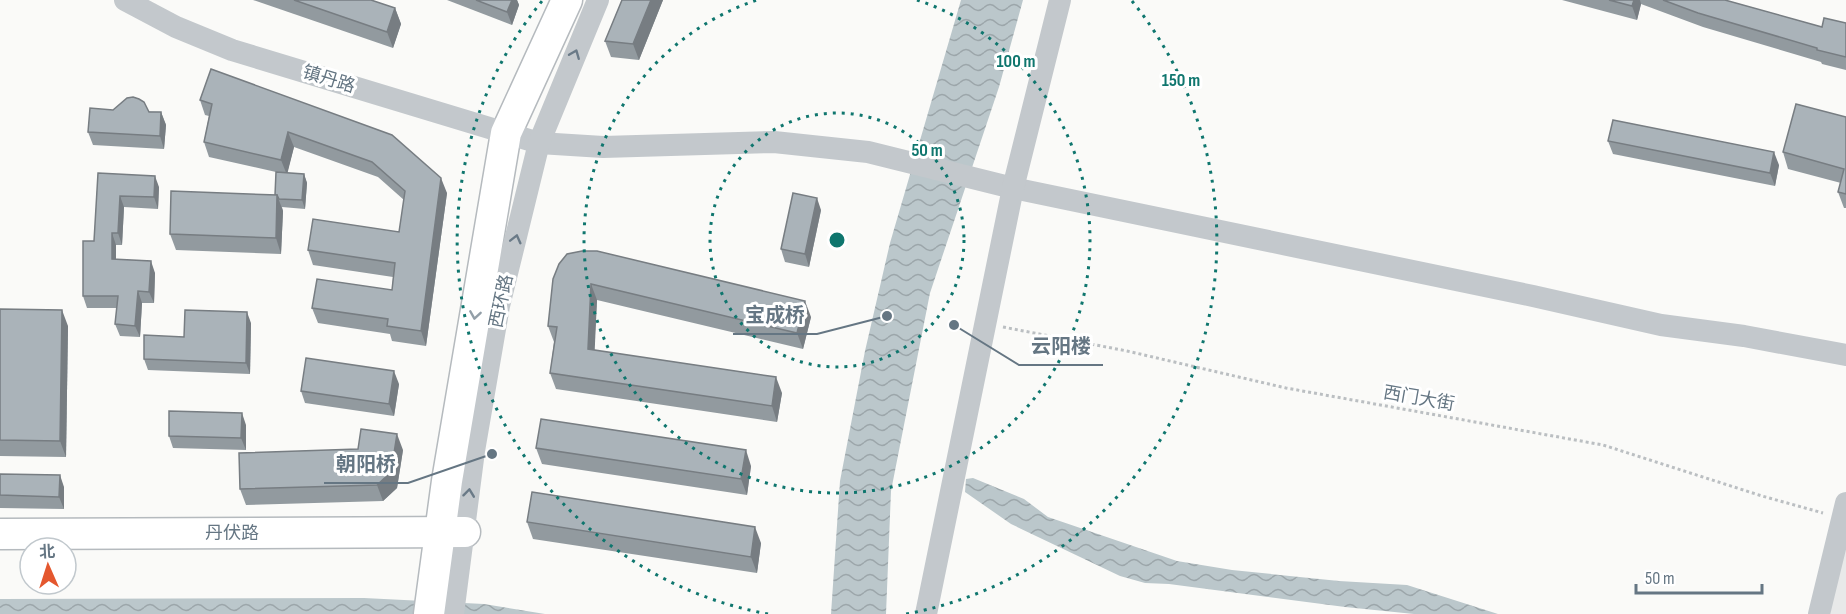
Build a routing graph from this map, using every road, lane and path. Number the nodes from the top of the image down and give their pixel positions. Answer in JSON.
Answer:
{"nodes":[{"id":1,"x":125,"y":0,"type":"edge"},
{"id":2,"x":567,"y":0,"type":"edge"},
{"id":3,"x":598,"y":0,"type":"edge"},
{"id":4,"x":1060,"y":0,"type":"edge"},
{"id":5,"x":159,"y":8,"type":"edge"},
{"id":6,"x":506,"y":133,"type":"junction"},
{"id":7,"x":539,"y":143,"type":"junction"},
{"id":8,"x":1013,"y":188,"type":"junction"},
{"id":9,"x":986,"y":324,"type":"junction"},
{"id":10,"x":1846,"y":355,"type":"edge"},
{"id":11,"x":1844,"y":511,"type":"edge"},
{"id":12,"x":453,"y":532,"type":"junction"},
{"id":13,"x":0,"y":534,"type":"edge"},
{"id":14,"x":443,"y":603,"type":"edge"},
{"id":15,"x":926,"y":614,"type":"edge"},
{"id":16,"x":1819,"y":614,"type":"edge"}],
"edges":[{"from":1,"to":5,"type":"street","name":"镇丹路"},
{"from":2,"to":6,"type":"main road","name":"西环路"},
{"from":7,"to":3,"type":"street","name":"西环路","one_way":true},
{"from":4,"to":8,"type":"street"},
{"from":5,"to":6,"type":"street","name":"镇丹路"},
{"from":6,"to":7,"type":"street","name":"镇丹路"},
{"from":6,"to":12,"type":"main road","name":"西环路","one_way":true},
{"from":7,"to":8,"type":"street","name":"镇丹路"},
{"from":12,"to":7,"type":"street","name":"西环路","one_way":true},
{"from":8,"to":9,"type":"street"},
{"from":8,"to":10,"type":"street","name":"镇丹路"},
{"from":9,"to":11,"type":"path","name":"西门大街"},
{"from":9,"to":15,"type":"street"},
{"from":11,"to":16,"type":"street"},
{"from":12,"to":13,"type":"main road","name":"丹伏路"},
{"from":12,"to":14,"type":"main road","name":"西环路"}]}
